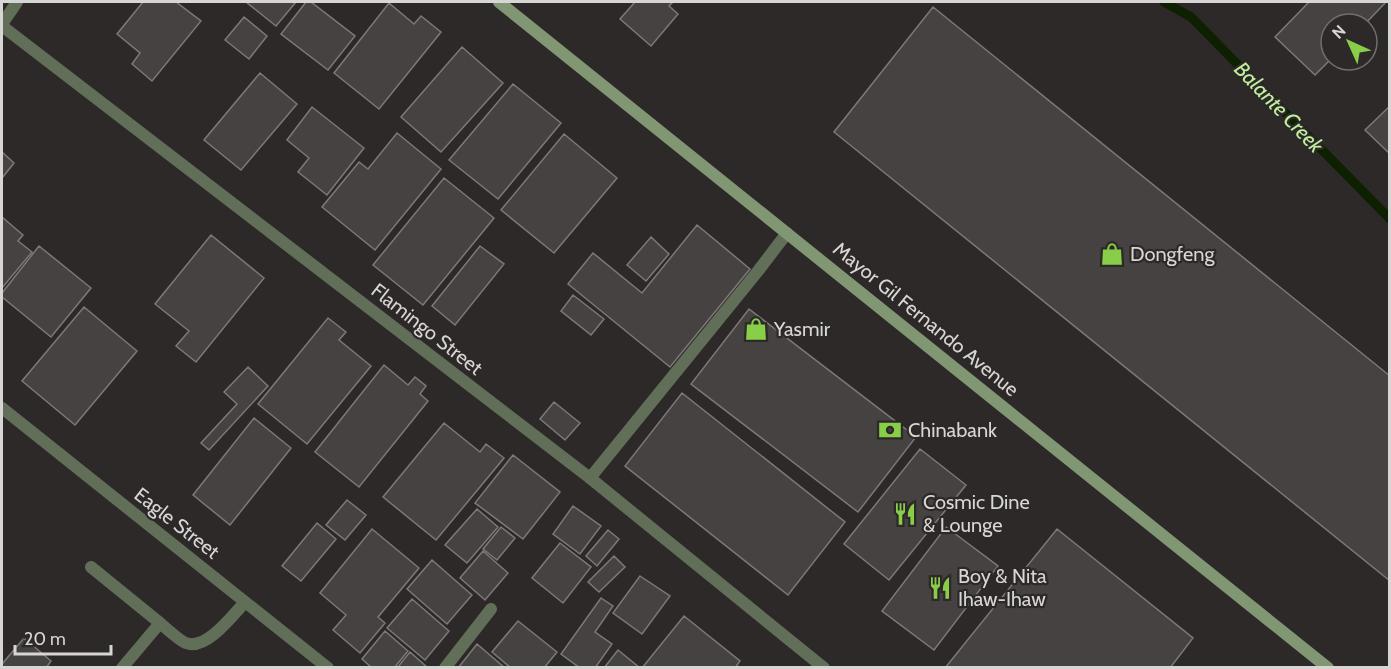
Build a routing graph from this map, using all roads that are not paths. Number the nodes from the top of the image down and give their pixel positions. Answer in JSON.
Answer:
{"nodes":[{"id":1,"x":18,"y":2,"type":"edge"},
{"id":2,"x":499,"y":2,"type":"edge"},
{"id":3,"x":2,"y":25,"type":"edge"},
{"id":4,"x":787,"y":233,"type":"junction"},
{"id":5,"x":2,"y":408,"type":"edge"},
{"id":6,"x":590,"y":478,"type":"junction"},
{"id":7,"x":91,"y":567,"type":"dead end"},
{"id":8,"x":245,"y":602,"type":"junction"},
{"id":9,"x":491,"y":609,"type":"dead end"},
{"id":10,"x":160,"y":623,"type":"junction"},
{"id":11,"x":122,"y":668,"type":"edge"},
{"id":12,"x":328,"y":668,"type":"edge"},
{"id":13,"x":445,"y":668,"type":"edge"},
{"id":14,"x":824,"y":668,"type":"edge"},
{"id":15,"x":1328,"y":668,"type":"edge"}],
"edges":[{"from":1,"to":3,"type":"street"},
{"from":2,"to":4,"type":"main road","name":"Mayor Gil Fernando Avenue"},
{"from":3,"to":6,"type":"street","name":"Flamingo Street"},
{"from":4,"to":6,"type":"street"},
{"from":4,"to":15,"type":"main road","name":"Mayor Gil Fernando Avenue"},
{"from":5,"to":8,"type":"street","name":"Eagle Street"},
{"from":6,"to":14,"type":"street","name":"Flamingo Street"},
{"from":7,"to":10,"type":"street"},
{"from":8,"to":10,"type":"street"},
{"from":8,"to":12,"type":"street","name":"Eagle Street"},
{"from":9,"to":13,"type":"street"},
{"from":10,"to":11,"type":"street"}]}
